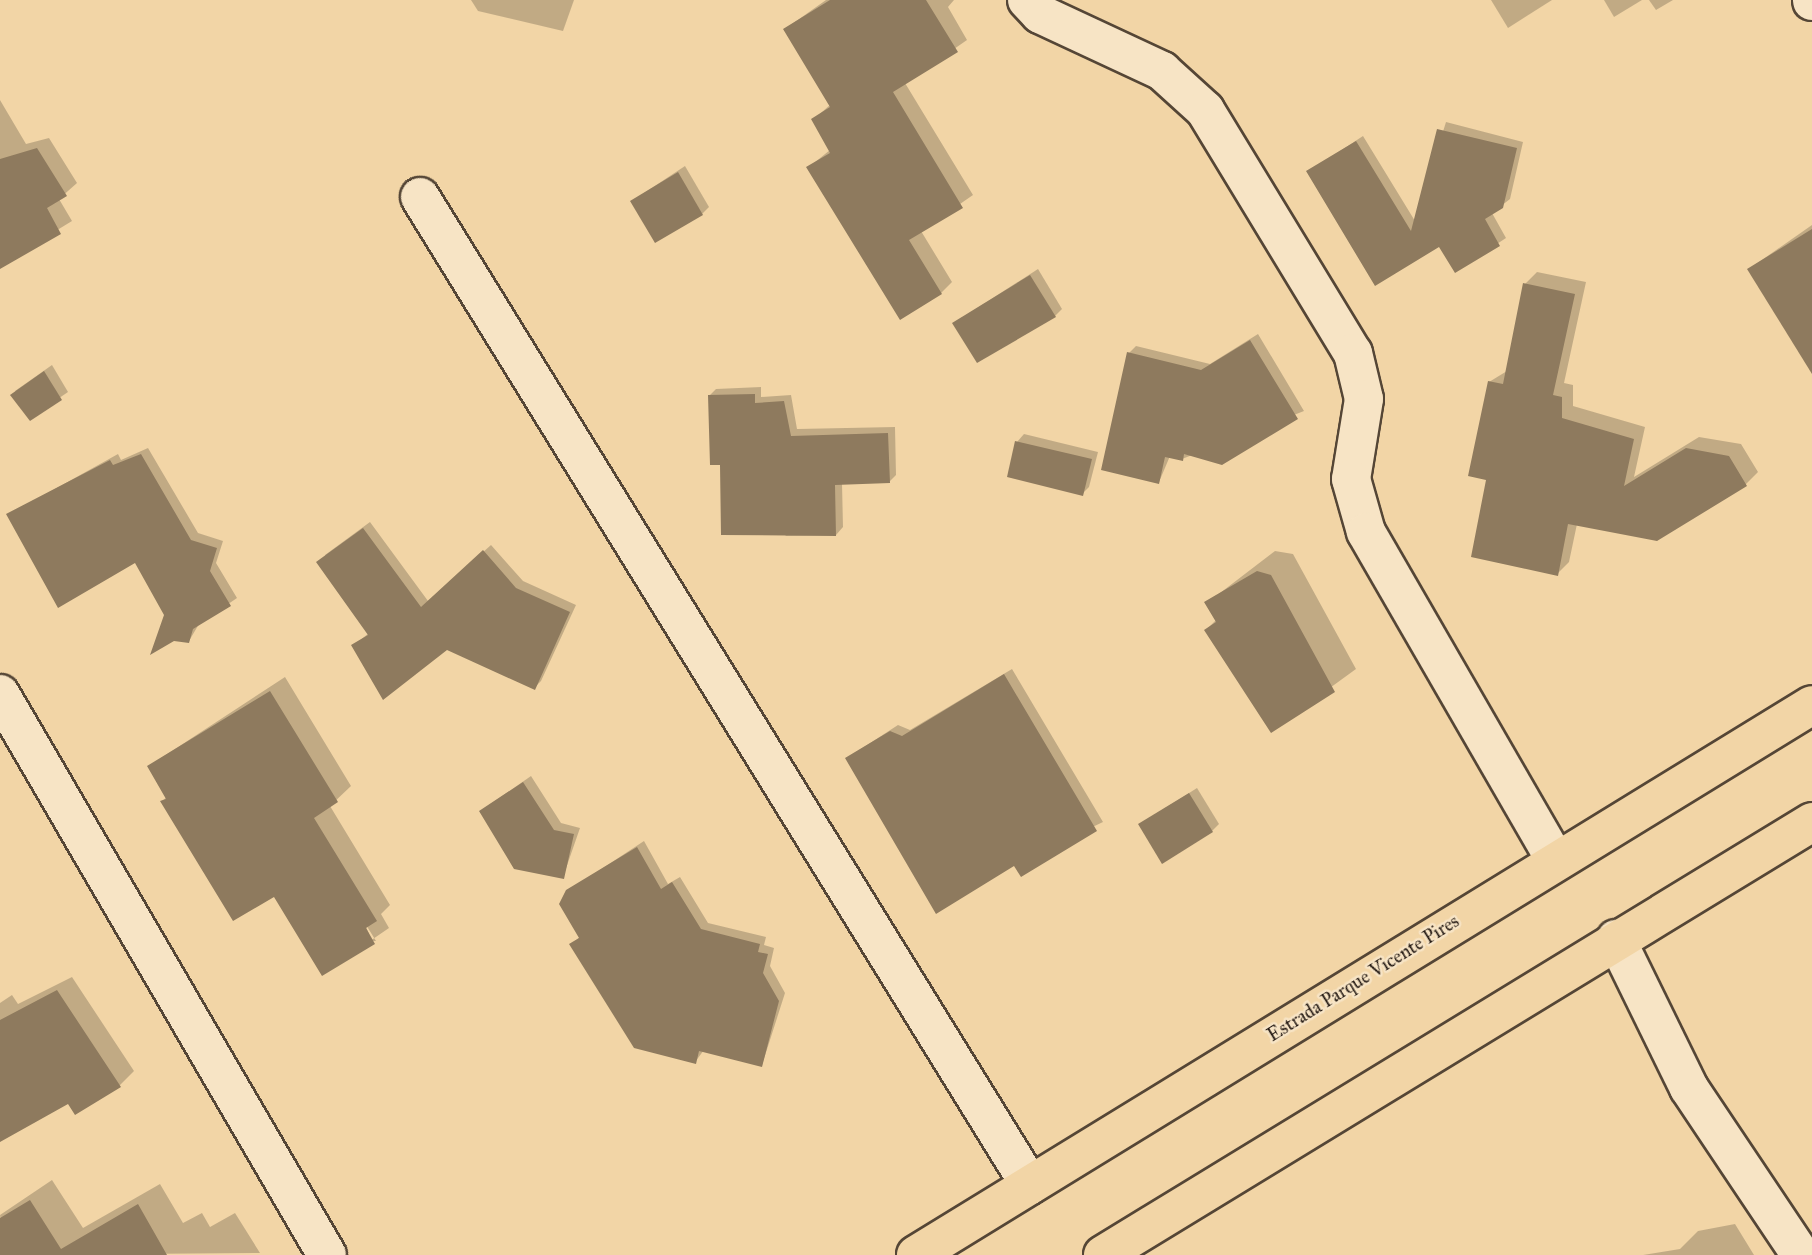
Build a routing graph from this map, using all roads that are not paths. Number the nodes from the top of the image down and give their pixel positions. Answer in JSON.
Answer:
{"nodes":[{"id":1,"x":1027,"y":0,"type":"edge"},
{"id":2,"x":420,"y":197,"type":"dead end"},
{"id":3,"x":0,"y":694,"type":"edge"},
{"id":4,"x":1812,"y":705,"type":"edge"},
{"id":5,"x":1812,"y":822,"type":"edge"},
{"id":6,"x":1555,"y":859,"type":"junction"},
{"id":7,"x":1616,"y":939,"type":"junction"},
{"id":8,"x":1030,"y":1185,"type":"junction"},
{"id":9,"x":327,"y":1255,"type":"edge"},
{"id":10,"x":916,"y":1255,"type":"edge"},
{"id":11,"x":1103,"y":1255,"type":"edge"},
{"id":12,"x":1801,"y":1255,"type":"edge"}],
"edges":[{"from":1,"to":6,"type":"street"},
{"from":2,"to":8,"type":"street"},
{"from":3,"to":9,"type":"street"},
{"from":4,"to":6,"type":"main road","name":"Estrada Parque Vicente Pires"},
{"from":5,"to":7,"type":"main road"},
{"from":6,"to":8,"type":"main road","name":"Estrada Parque Vicente Pires"},
{"from":7,"to":11,"type":"main road"},
{"from":7,"to":12,"type":"street"},
{"from":8,"to":10,"type":"main road","name":"Estrada Parque Vicente Pires"}]}
